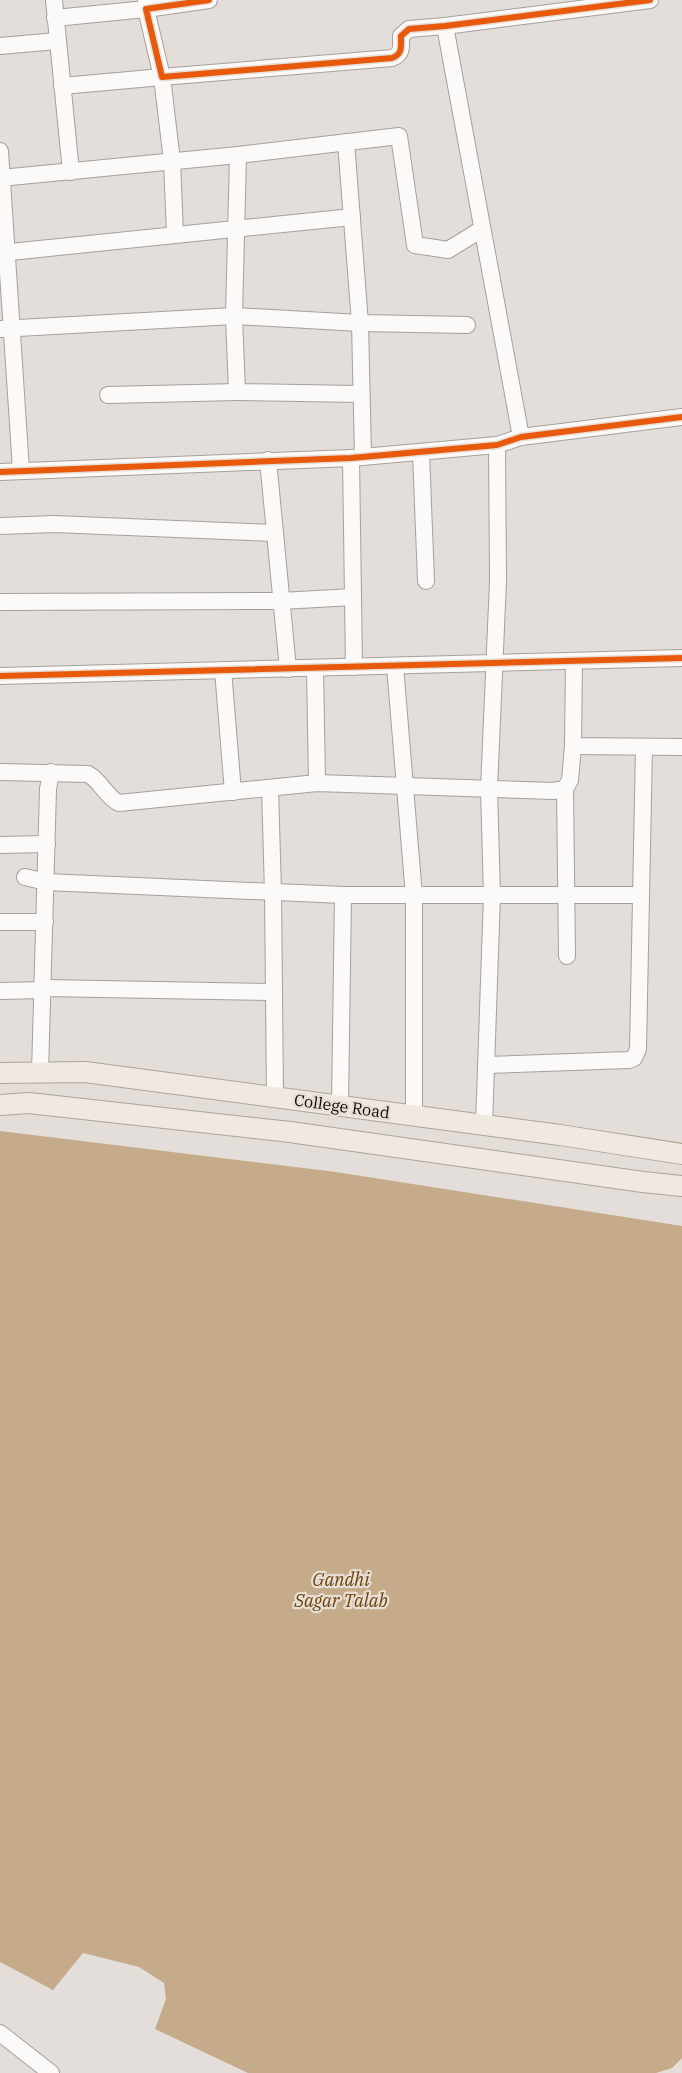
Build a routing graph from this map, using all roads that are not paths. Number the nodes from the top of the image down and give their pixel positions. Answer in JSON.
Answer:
{"nodes":[{"id":1,"x":54,"y":0,"type":"edge"},
{"id":2,"x":208,"y":0,"type":"edge"},
{"id":3,"x":650,"y":0,"type":"edge"},
{"id":4,"x":146,"y":4,"type":"edge"},
{"id":5,"x":539,"y":7,"type":"edge"},
{"id":6,"x":55,"y":18,"type":"junction"},
{"id":7,"x":445,"y":26,"type":"junction"},
{"id":8,"x":58,"y":41,"type":"junction"},
{"id":9,"x":0,"y":46,"type":"edge"},
{"id":10,"x":162,"y":77,"type":"junction"},
{"id":11,"x":62,"y":86,"type":"junction"},
{"id":12,"x":346,"y":142,"type":"junction"},
{"id":13,"x":0,"y":151,"type":"edge"},
{"id":14,"x":238,"y":155,"type":"junction"},
{"id":15,"x":172,"y":161,"type":"junction"},
{"id":16,"x":71,"y":172,"type":"junction"},
{"id":17,"x":1,"y":178,"type":"edge"},
{"id":18,"x":352,"y":217,"type":"junction"},
{"id":19,"x":236,"y":228,"type":"junction"},
{"id":20,"x":482,"y":229,"type":"junction"},
{"id":21,"x":175,"y":234,"type":"junction"},
{"id":22,"x":3,"y":253,"type":"edge"},
{"id":23,"x":234,"y":316,"type":"junction"},
{"id":24,"x":360,"y":323,"type":"junction"},
{"id":25,"x":467,"y":325,"type":"dead end"},
{"id":26,"x":6,"y":328,"type":"edge"},
{"id":27,"x":238,"y":392,"type":"junction"},
{"id":28,"x":360,"y":394,"type":"junction"},
{"id":29,"x":108,"y":395,"type":"dead end"},
{"id":30,"x":682,"y":417,"type":"edge"},
{"id":31,"x":522,"y":437,"type":"junction"},
{"id":32,"x":497,"y":445,"type":"junction"},
{"id":33,"x":421,"y":453,"type":"junction"},
{"id":34,"x":357,"y":458,"type":"junction"},
{"id":35,"x":268,"y":460,"type":"junction"},
{"id":36,"x":21,"y":470,"type":"junction"},
{"id":37,"x":0,"y":472,"type":"edge"},
{"id":38,"x":0,"y":526,"type":"edge"},
{"id":39,"x":275,"y":533,"type":"junction"},
{"id":40,"x":426,"y":581,"type":"dead end"},
{"id":41,"x":353,"y":597,"type":"junction"},
{"id":42,"x":281,"y":601,"type":"junction"},
{"id":43,"x":0,"y":602,"type":"edge"},
{"id":44,"x":682,"y":658,"type":"edge"},
{"id":45,"x":574,"y":661,"type":"junction"},
{"id":46,"x":493,"y":663,"type":"junction"},
{"id":47,"x":395,"y":666,"type":"junction"},
{"id":48,"x":354,"y":667,"type":"junction"},
{"id":49,"x":288,"y":668,"type":"junction"},
{"id":50,"x":315,"y":668,"type":"junction"},
{"id":51,"x":223,"y":670,"type":"junction"},
{"id":52,"x":0,"y":676,"type":"edge"},
{"id":53,"x":573,"y":746,"type":"junction"},
{"id":54,"x":644,"y":747,"type":"junction"},
{"id":55,"x":682,"y":747,"type":"edge"},
{"id":56,"x":0,"y":772,"type":"edge"},
{"id":57,"x":51,"y":772,"type":"junction"},
{"id":58,"x":317,"y":783,"type":"junction"},
{"id":59,"x":406,"y":786,"type":"junction"},
{"id":60,"x":270,"y":788,"type":"junction"},
{"id":61,"x":489,"y":789,"type":"junction"},
{"id":62,"x":565,"y":789,"type":"junction"},
{"id":63,"x":233,"y":792,"type":"junction"},
{"id":64,"x":0,"y":844,"type":"edge"},
{"id":65,"x":47,"y":844,"type":"junction"},
{"id":66,"x":25,"y":877,"type":"dead end"},
{"id":67,"x":46,"y":882,"type":"junction"},
{"id":68,"x":273,"y":892,"type":"junction"},
{"id":69,"x":343,"y":895,"type":"junction"},
{"id":70,"x":492,"y":895,"type":"junction"},
{"id":71,"x":567,"y":895,"type":"junction"},
{"id":72,"x":640,"y":895,"type":"junction"},
{"id":73,"x":414,"y":896,"type":"junction"},
{"id":74,"x":0,"y":922,"type":"edge"},
{"id":75,"x":45,"y":922,"type":"junction"},
{"id":76,"x":567,"y":956,"type":"dead end"},
{"id":77,"x":43,"y":988,"type":"junction"},
{"id":78,"x":0,"y":991,"type":"edge"},
{"id":79,"x":274,"y":992,"type":"junction"},
{"id":80,"x":486,"y":1064,"type":"junction"},
{"id":81,"x":40,"y":1072,"type":"junction"},
{"id":82,"x":0,"y":1073,"type":"edge"},
{"id":83,"x":275,"y":1097,"type":"junction"},
{"id":84,"x":0,"y":1105,"type":"edge"},
{"id":85,"x":340,"y":1106,"type":"junction"},
{"id":86,"x":414,"y":1116,"type":"junction"},
{"id":87,"x":484,"y":1125,"type":"junction"},
{"id":88,"x":682,"y":1154,"type":"edge"},
{"id":89,"x":682,"y":1186,"type":"edge"},
{"id":90,"x":0,"y":2033,"type":"edge"},
{"id":91,"x":51,"y":2073,"type":"edge"}],
"edges":[{"from":1,"to":6,"type":"street"},
{"from":2,"to":4,"type":"street"},
{"from":3,"to":5,"type":"street"},
{"from":4,"to":6,"type":"street"},
{"from":4,"to":10,"type":"street"},
{"from":5,"to":7,"type":"street"},
{"from":6,"to":8,"type":"street"},
{"from":7,"to":10,"type":"street"},
{"from":7,"to":20,"type":"street"},
{"from":8,"to":9,"type":"street"},
{"from":8,"to":11,"type":"street"},
{"from":10,"to":11,"type":"street"},
{"from":10,"to":15,"type":"street"},
{"from":11,"to":16,"type":"street"},
{"from":12,"to":14,"type":"street"},
{"from":12,"to":18,"type":"street"},
{"from":12,"to":20,"type":"street"},
{"from":13,"to":17,"type":"street"},
{"from":14,"to":15,"type":"street"},
{"from":14,"to":19,"type":"street"},
{"from":15,"to":16,"type":"street"},
{"from":15,"to":21,"type":"street"},
{"from":16,"to":17,"type":"street"},
{"from":17,"to":22,"type":"street"},
{"from":18,"to":19,"type":"street"},
{"from":18,"to":24,"type":"street"},
{"from":19,"to":21,"type":"street"},
{"from":19,"to":23,"type":"street"},
{"from":20,"to":31,"type":"street"},
{"from":21,"to":22,"type":"street"},
{"from":22,"to":26,"type":"street"},
{"from":23,"to":24,"type":"street"},
{"from":23,"to":26,"type":"street"},
{"from":23,"to":27,"type":"street"},
{"from":24,"to":25,"type":"street"},
{"from":24,"to":28,"type":"street"},
{"from":26,"to":36,"type":"street"},
{"from":27,"to":28,"type":"street"},
{"from":27,"to":29,"type":"street"},
{"from":28,"to":34,"type":"street"},
{"from":30,"to":31,"type":"street"},
{"from":31,"to":32,"type":"street"},
{"from":32,"to":33,"type":"street"},
{"from":32,"to":46,"type":"street"},
{"from":33,"to":34,"type":"street"},
{"from":33,"to":40,"type":"street"},
{"from":34,"to":35,"type":"street"},
{"from":34,"to":41,"type":"street"},
{"from":35,"to":36,"type":"street"},
{"from":35,"to":39,"type":"street"},
{"from":36,"to":37,"type":"street"},
{"from":38,"to":39,"type":"street"},
{"from":39,"to":42,"type":"street"},
{"from":41,"to":42,"type":"street"},
{"from":41,"to":48,"type":"street"},
{"from":42,"to":43,"type":"street"},
{"from":42,"to":49,"type":"street"},
{"from":44,"to":45,"type":"street"},
{"from":45,"to":46,"type":"street"},
{"from":45,"to":53,"type":"street"},
{"from":46,"to":47,"type":"street"},
{"from":46,"to":61,"type":"street"},
{"from":47,"to":48,"type":"street"},
{"from":47,"to":59,"type":"street"},
{"from":48,"to":50,"type":"street"},
{"from":49,"to":50,"type":"street"},
{"from":49,"to":51,"type":"street"},
{"from":50,"to":58,"type":"street"},
{"from":51,"to":52,"type":"street"},
{"from":51,"to":63,"type":"street"},
{"from":53,"to":54,"type":"street"},
{"from":53,"to":62,"type":"street"},
{"from":54,"to":55,"type":"street"},
{"from":54,"to":72,"type":"street"},
{"from":56,"to":57,"type":"street"},
{"from":57,"to":63,"type":"street"},
{"from":57,"to":65,"type":"street"},
{"from":58,"to":59,"type":"street"},
{"from":58,"to":60,"type":"street"},
{"from":59,"to":61,"type":"street"},
{"from":59,"to":73,"type":"street"},
{"from":60,"to":63,"type":"street"},
{"from":60,"to":68,"type":"street"},
{"from":61,"to":62,"type":"street"},
{"from":61,"to":70,"type":"street"},
{"from":62,"to":71,"type":"street"},
{"from":64,"to":65,"type":"street"},
{"from":65,"to":67,"type":"street"},
{"from":66,"to":67,"type":"street"},
{"from":67,"to":68,"type":"street"},
{"from":67,"to":75,"type":"street"},
{"from":68,"to":69,"type":"street"},
{"from":68,"to":79,"type":"street"},
{"from":69,"to":73,"type":"street"},
{"from":69,"to":85,"type":"street"},
{"from":70,"to":71,"type":"street"},
{"from":70,"to":73,"type":"street"},
{"from":70,"to":80,"type":"street"},
{"from":71,"to":72,"type":"street"},
{"from":71,"to":76,"type":"street"},
{"from":72,"to":80,"type":"street"},
{"from":73,"to":86,"type":"street"},
{"from":74,"to":75,"type":"street"},
{"from":75,"to":77,"type":"street"},
{"from":77,"to":78,"type":"street"},
{"from":77,"to":79,"type":"street"},
{"from":77,"to":81,"type":"street"},
{"from":79,"to":83,"type":"street"},
{"from":80,"to":87,"type":"street"},
{"from":81,"to":82,"type":"main road","name":"College Road"},
{"from":81,"to":83,"type":"main road","name":"College Road"},
{"from":83,"to":85,"type":"main road","name":"College Road"},
{"from":84,"to":89,"type":"main road","name":"College Road"},
{"from":85,"to":86,"type":"main road","name":"College Road"},
{"from":86,"to":87,"type":"main road","name":"College Road"},
{"from":87,"to":88,"type":"main road","name":"College Road"},
{"from":90,"to":91,"type":"street"}]}
